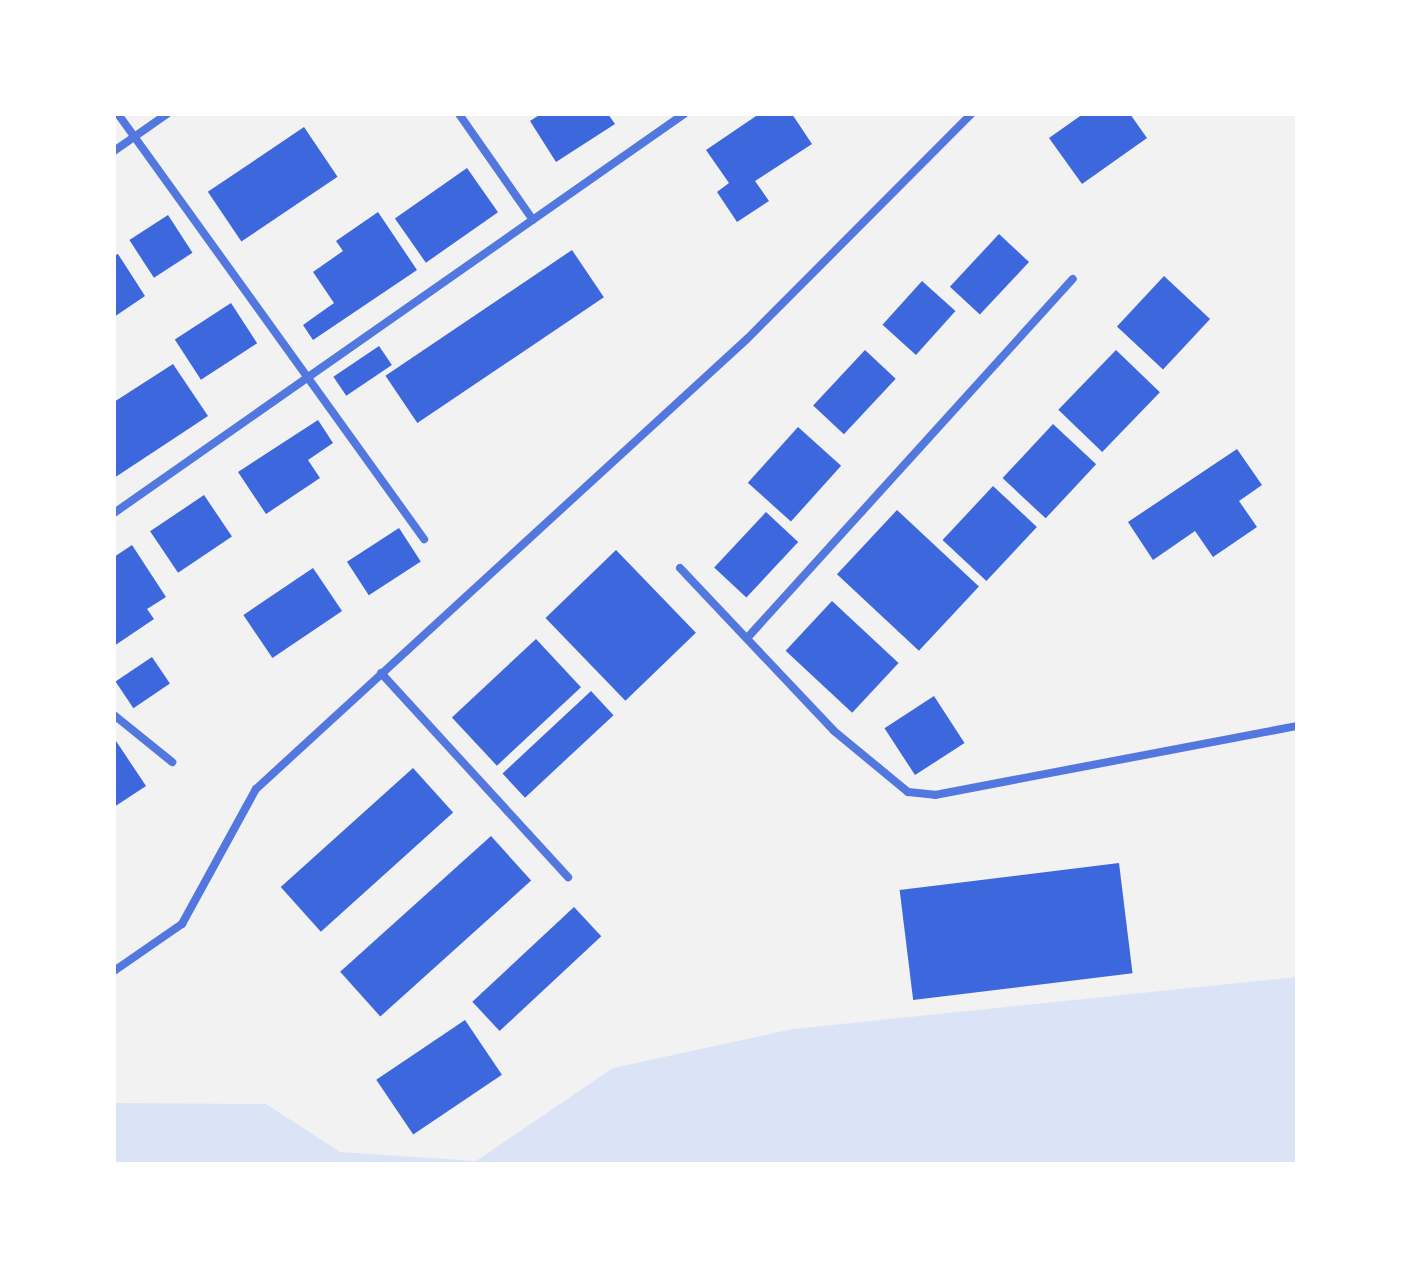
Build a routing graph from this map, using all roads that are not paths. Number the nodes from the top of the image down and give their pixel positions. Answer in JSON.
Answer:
{"nodes":[{"id":1,"x":118,"y":114,"type":"edge"},
{"id":2,"x":167,"y":114,"type":"edge"},
{"id":3,"x":459,"y":114,"type":"edge"},
{"id":4,"x":684,"y":114,"type":"edge"},
{"id":5,"x":971,"y":114,"type":"edge"},
{"id":6,"x":134,"y":137,"type":"junction"},
{"id":7,"x":114,"y":151,"type":"edge"},
{"id":8,"x":533,"y":220,"type":"junction"},
{"id":9,"x":1073,"y":279,"type":"dead end"},
{"id":10,"x":303,"y":380,"type":"junction"},
{"id":11,"x":114,"y":513,"type":"edge"},
{"id":12,"x":424,"y":539,"type":"dead end"},
{"id":13,"x":680,"y":568,"type":"dead end"},
{"id":14,"x":749,"y":636,"type":"junction"},
{"id":15,"x":381,"y":673,"type":"junction"},
{"id":16,"x":114,"y":715,"type":"edge"},
{"id":17,"x":1297,"y":726,"type":"edge"},
{"id":18,"x":172,"y":762,"type":"dead end"},
{"id":19,"x":568,"y":877,"type":"dead end"},
{"id":20,"x":114,"y":971,"type":"edge"}],
"edges":[{"from":1,"to":6,"type":"street"},
{"from":2,"to":6,"type":"street"},
{"from":3,"to":8,"type":"street"},
{"from":4,"to":8,"type":"street"},
{"from":5,"to":15,"type":"street"},
{"from":6,"to":7,"type":"street"},
{"from":6,"to":10,"type":"street"},
{"from":8,"to":10,"type":"street"},
{"from":9,"to":14,"type":"street"},
{"from":10,"to":11,"type":"street"},
{"from":10,"to":12,"type":"street"},
{"from":13,"to":14,"type":"street"},
{"from":14,"to":17,"type":"street"},
{"from":15,"to":19,"type":"street"},
{"from":15,"to":20,"type":"street"},
{"from":16,"to":18,"type":"street"}]}
